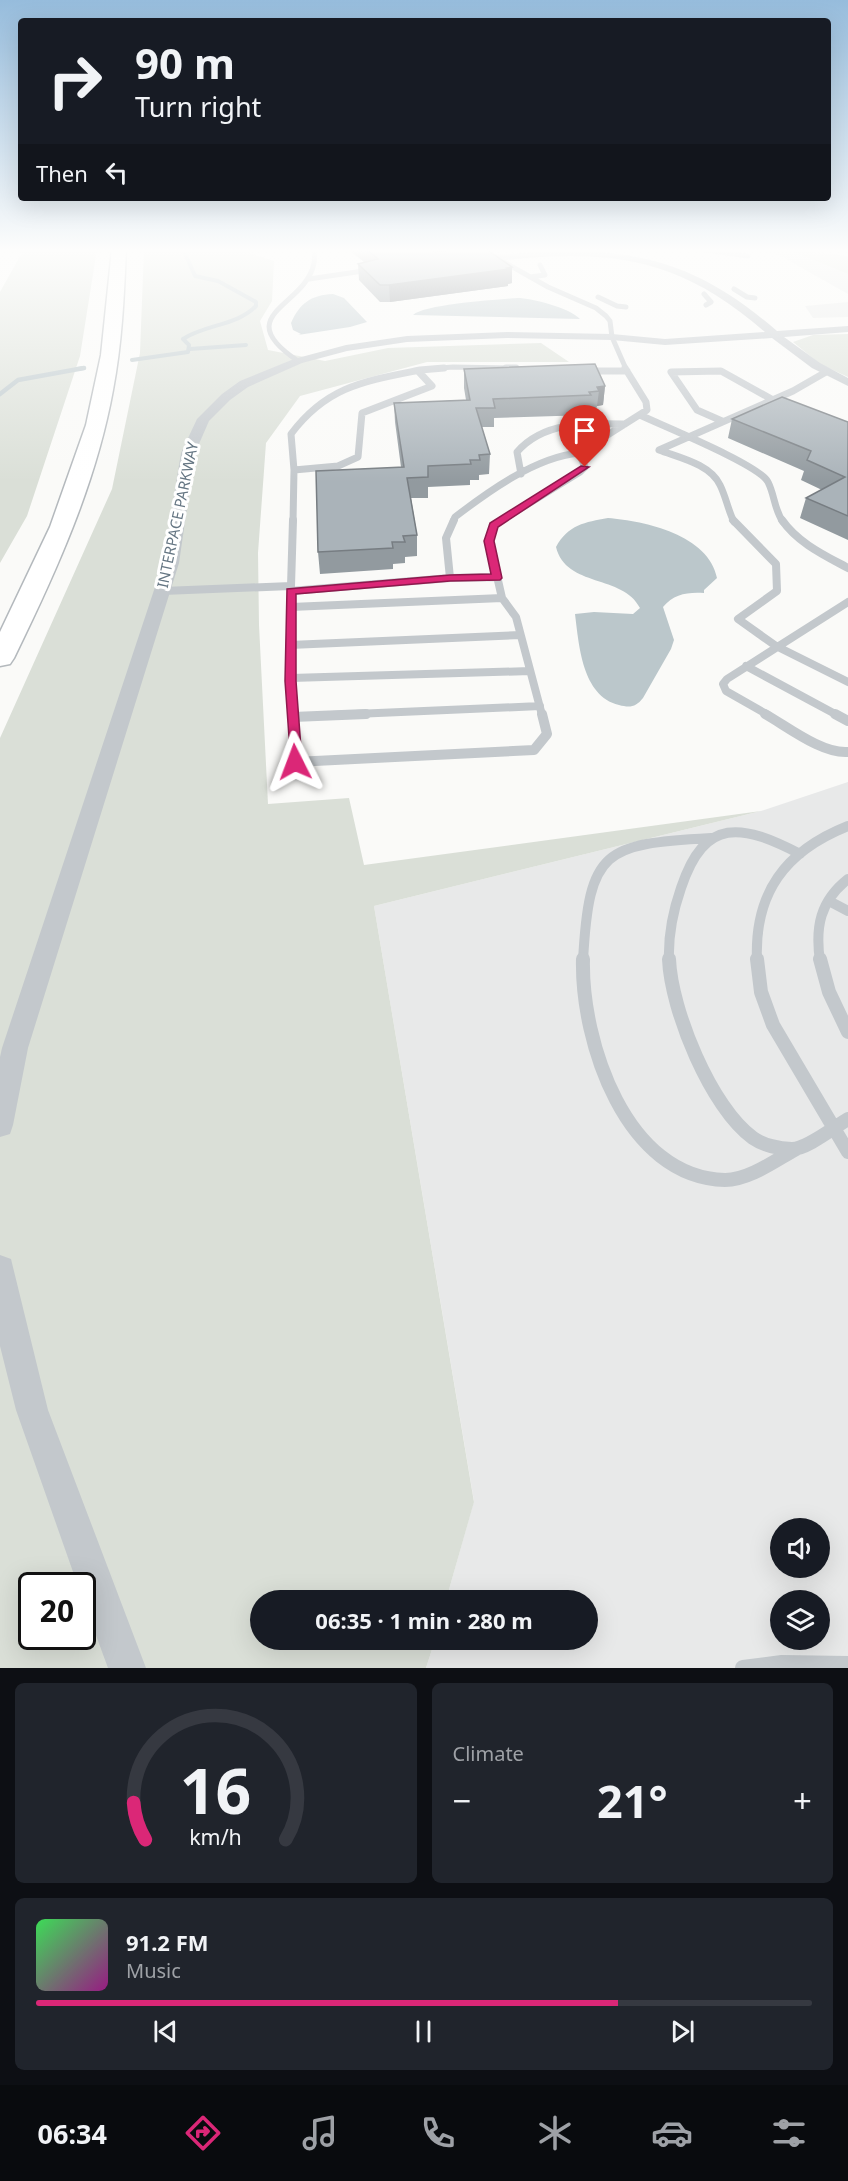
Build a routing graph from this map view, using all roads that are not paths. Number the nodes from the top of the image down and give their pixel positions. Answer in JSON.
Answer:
{"nodes":[{"id":1,"x":114,"y":327,"type":"edge"},
{"id":2,"x":270,"y":327,"type":"edge"},
{"id":3,"x":611,"y":327,"type":"edge"},
{"id":4,"x":765,"y":327,"type":"edge"},
{"id":5,"x":804,"y":327,"type":"edge"},
{"id":6,"x":848,"y":329,"type":"edge"},
{"id":7,"x":771,"y":332,"type":"junction"},
{"id":8,"x":612,"y":337,"type":"junction"},
{"id":9,"x":298,"y":361,"type":"junction"},
{"id":10,"x":523,"y":368,"type":"edge"},
{"id":11,"x":420,"y":370,"type":"junction"},
{"id":12,"x":574,"y":370,"type":"edge"},
{"id":13,"x":627,"y":370,"type":"junction"},
{"id":14,"x":826,"y":372,"type":"junction"},
{"id":15,"x":848,"y":382,"type":"edge"},
{"id":16,"x":771,"y":399,"type":"junction"},
{"id":17,"x":782,"y":403,"type":"edge"},
{"id":18,"x":640,"y":416,"type":"junction"},
{"id":19,"x":722,"y":421,"type":"junction"},
{"id":20,"x":625,"y":424,"type":"junction"},
{"id":21,"x":686,"y":436,"type":"junction"},
{"id":22,"x":579,"y":453,"type":"junction"},
{"id":23,"x":294,"y":470,"type":"junction"},
{"id":24,"x":521,"y":474,"type":"junction"},
{"id":25,"x":848,"y":568,"type":"edge"},
{"id":26,"x":450,"y":578,"type":"junction"},
{"id":27,"x":497,"y":578,"type":"junction"},
{"id":28,"x":291,"y":589,"type":"junction"},
{"id":29,"x":163,"y":591,"type":"junction"},
{"id":30,"x":502,"y":598,"type":"junction"},
{"id":31,"x":848,"y":602,"type":"edge"},
{"id":32,"x":291,"y":607,"type":"junction"},
{"id":33,"x":520,"y":635,"type":"junction"},
{"id":34,"x":290,"y":645,"type":"junction"},
{"id":35,"x":777,"y":646,"type":"junction"},
{"id":36,"x":0,"y":658,"type":"edge"},
{"id":37,"x":746,"y":666,"type":"junction"},
{"id":38,"x":530,"y":671,"type":"junction"},
{"id":39,"x":291,"y":678,"type":"junction"},
{"id":40,"x":848,"y":682,"type":"edge"},
{"id":41,"x":540,"y":706,"type":"junction"},
{"id":42,"x":293,"y":717,"type":"junction"},
{"id":43,"x":848,"y":722,"type":"edge"},
{"id":44,"x":848,"y":752,"type":"edge"},
{"id":45,"x":848,"y":826,"type":"edge"},
{"id":46,"x":711,"y":838,"type":"junction"},
{"id":47,"x":800,"y":854,"type":"junction"},
{"id":48,"x":848,"y":879,"type":"edge"},
{"id":49,"x":829,"y":901,"type":"junction"},
{"id":50,"x":848,"y":911,"type":"edge"},
{"id":51,"x":848,"y":1032,"type":"edge"},
{"id":52,"x":848,"y":1119,"type":"edge"},
{"id":53,"x":0,"y":1125,"type":"edge"},
{"id":54,"x":834,"y":1127,"type":"junction"},
{"id":55,"x":796,"y":1149,"type":"junction"},
{"id":56,"x":848,"y":1152,"type":"edge"},
{"id":57,"x":0,"y":1270,"type":"edge"},
{"id":58,"x":848,"y":1664,"type":"edge"},
{"id":59,"x":128,"y":1668,"type":"edge"},
{"id":60,"x":743,"y":1668,"type":"edge"}],
"edges":[{"from":1,"to":36,"type":"highway"},
{"from":2,"to":9,"type":"lane"},
{"from":3,"to":8,"type":"lane"},
{"from":4,"to":7,"type":"street"},
{"from":5,"to":7,"type":"street","name":"INTERPACE PARKWAY"},
{"from":6,"to":7,"type":"street","name":"INTERPACE PARKWAY"},
{"from":7,"to":8,"type":"street","name":"INTERPACE PARKWAY"},
{"from":7,"to":14,"type":"street"},
{"from":8,"to":9,"type":"street","name":"INTERPACE PARKWAY"},
{"from":8,"to":13,"type":"lane"},
{"from":9,"to":29,"type":"street","name":"INTERPACE PARKWAY"},
{"from":10,"to":11,"type":"lane"},
{"from":11,"to":23,"type":"lane"},
{"from":11,"to":23,"type":"lane"},
{"from":12,"to":13,"type":"lane"},
{"from":13,"to":18,"type":"lane"},
{"from":14,"to":15,"type":"street"},
{"from":14,"to":16,"type":"lane"},
{"from":16,"to":17,"type":"lane"},
{"from":16,"to":19,"type":"lane"},
{"from":16,"to":19,"type":"lane"},
{"from":18,"to":20,"type":"lane"},
{"from":18,"to":21,"type":"lane"},
{"from":19,"to":21,"type":"lane"},
{"from":20,"to":22,"type":"lane"},
{"from":20,"to":24,"type":"lane"},
{"from":21,"to":25,"type":"lane"},
{"from":21,"to":35,"type":"lane"},
{"from":22,"to":24,"type":"lane"},
{"from":22,"to":27,"type":"lane"},
{"from":23,"to":28,"type":"lane"},
{"from":24,"to":26,"type":"lane"},
{"from":26,"to":27,"type":"lane"},
{"from":26,"to":28,"type":"lane"},
{"from":27,"to":30,"type":"lane"},
{"from":28,"to":29,"type":"lane"},
{"from":28,"to":32,"type":"lane"},
{"from":29,"to":53,"type":"street","name":"INTERPACE PARKWAY"},
{"from":30,"to":32,"type":"lane"},
{"from":30,"to":33,"type":"lane"},
{"from":31,"to":35,"type":"lane"},
{"from":32,"to":34,"type":"lane"},
{"from":33,"to":34,"type":"lane"},
{"from":33,"to":38,"type":"lane"},
{"from":34,"to":39,"type":"lane"},
{"from":35,"to":37,"type":"lane"},
{"from":35,"to":40,"type":"lane"},
{"from":37,"to":43,"type":"lane"},
{"from":37,"to":44,"type":"lane"},
{"from":38,"to":39,"type":"lane"},
{"from":38,"to":41,"type":"lane"},
{"from":39,"to":42,"type":"lane"},
{"from":41,"to":42,"type":"lane"},
{"from":41,"to":42,"type":"lane"},
{"from":45,"to":47,"type":"lane"},
{"from":46,"to":47,"type":"lane"},
{"from":46,"to":55,"type":"lane"},
{"from":46,"to":55,"type":"lane"},
{"from":47,"to":54,"type":"lane"},
{"from":48,"to":49,"type":"lane"},
{"from":49,"to":50,"type":"lane"},
{"from":49,"to":51,"type":"lane"},
{"from":52,"to":54,"type":"lane"},
{"from":54,"to":55,"type":"lane"},
{"from":54,"to":56,"type":"lane"},
{"from":57,"to":59,"type":"street"},
{"from":58,"to":60,"type":"lane"}]}
